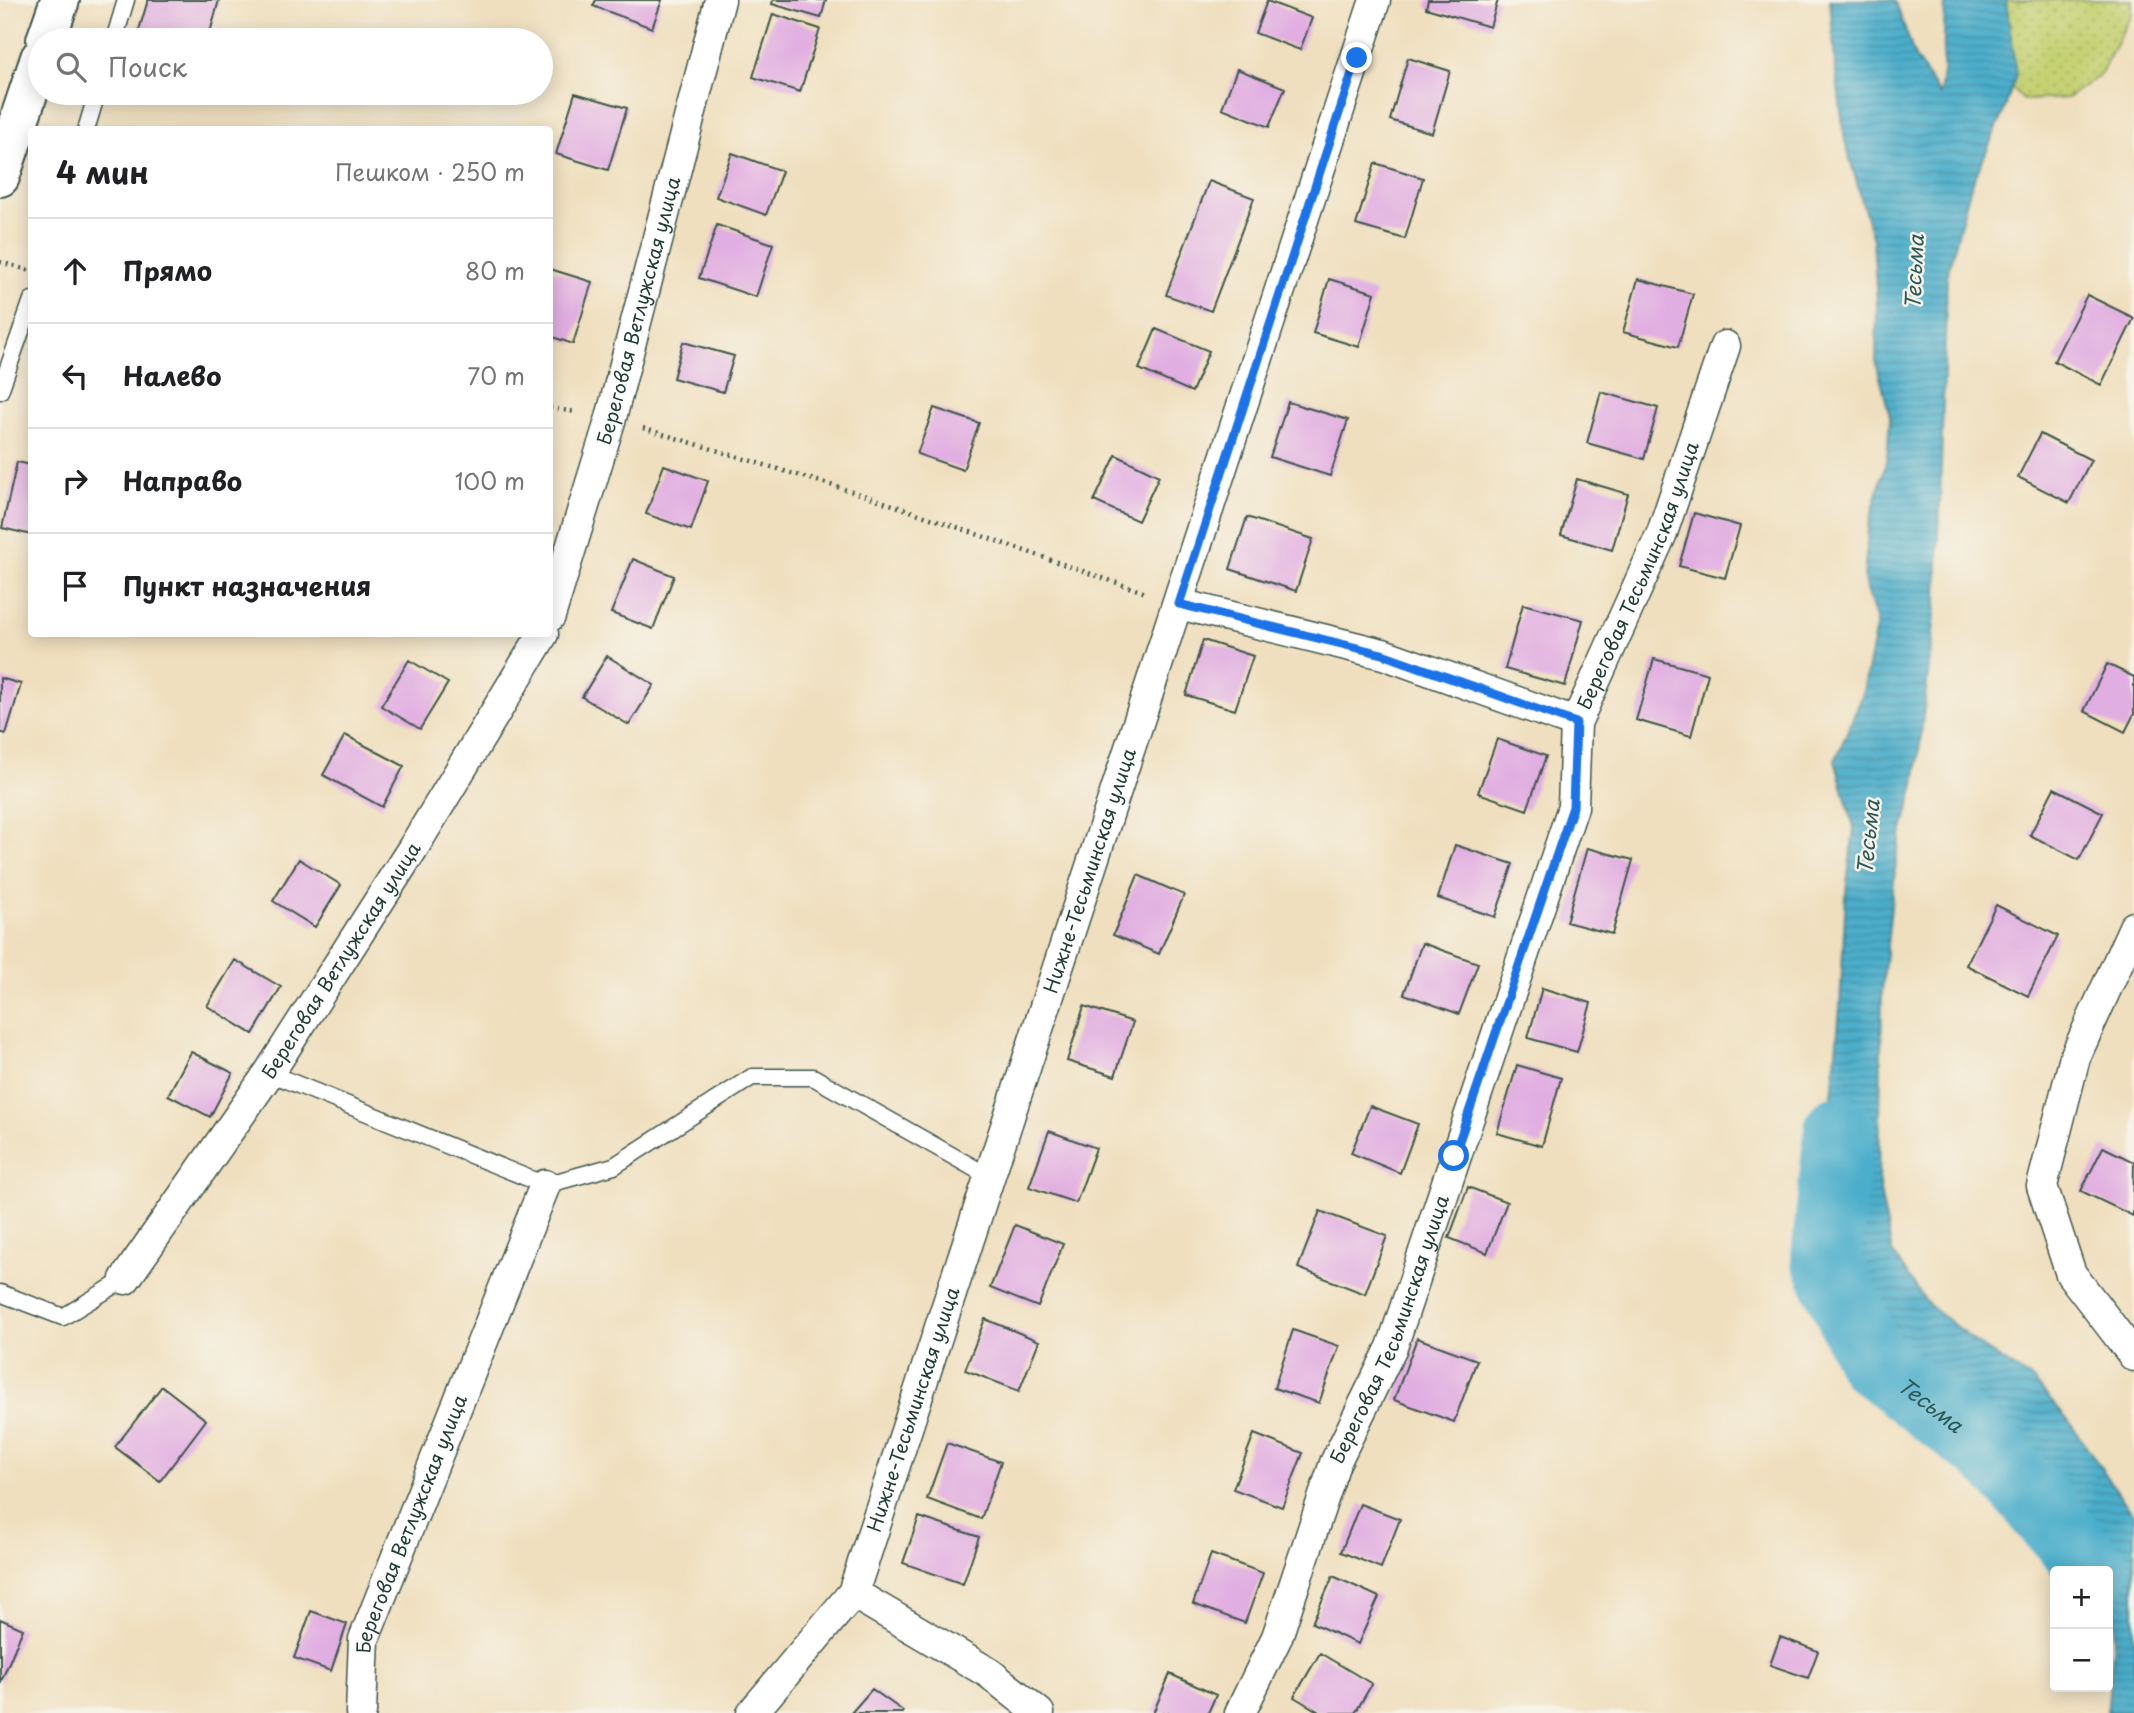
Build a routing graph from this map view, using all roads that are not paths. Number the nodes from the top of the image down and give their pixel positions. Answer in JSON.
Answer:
{"nodes":[{"id":1,"x":60,"y":0,"type":"edge"},
{"id":2,"x":126,"y":0,"type":"edge"},
{"id":3,"x":720,"y":0,"type":"edge"},
{"id":4,"x":1375,"y":0,"type":"edge"},
{"id":5,"x":50,"y":28,"type":"edge"},
{"id":6,"x":118,"y":28,"type":"edge"},
{"id":7,"x":28,"y":94,"type":"edge"},
{"id":8,"x":93,"y":105,"type":"edge"},
{"id":9,"x":87,"y":126,"type":"edge"},
{"id":10,"x":0,"y":177,"type":"edge"},
{"id":11,"x":28,"y":311,"type":"edge"},
{"id":12,"x":1725,"y":346,"type":"dead end"},
{"id":13,"x":0,"y":391,"type":"edge"},
{"id":14,"x":1179,"y":604,"type":"junction"},
{"id":15,"x":553,"y":607,"type":"edge"},
{"id":16,"x":541,"y":637,"type":"edge"},
{"id":17,"x":1576,"y":723,"type":"junction"},
{"id":18,"x":2134,"y":927,"type":"edge"},
{"id":19,"x":269,"y":1073,"type":"junction"},
{"id":20,"x":988,"y":1176,"type":"junction"},
{"id":21,"x":545,"y":1185,"type":"junction"},
{"id":22,"x":125,"y":1279,"type":"joint"},
{"id":23,"x":0,"y":1293,"type":"edge"},
{"id":24,"x":2134,"y":1356,"type":"edge"},
{"id":25,"x":853,"y":1593,"type":"junction"},
{"id":26,"x":362,"y":1713,"type":"edge"},
{"id":27,"x":752,"y":1713,"type":"edge"},
{"id":28,"x":1038,"y":1713,"type":"edge"},
{"id":29,"x":1240,"y":1713,"type":"edge"}],
"edges":[{"from":1,"to":5,"type":"main road"},
{"from":2,"to":6,"type":"lane"},
{"from":3,"to":15,"type":"street","name":"Береговая Ветлужская улица"},
{"from":4,"to":14,"type":"street","name":"Нижне-Тесьминская улица"},
{"from":7,"to":10,"type":"main road"},
{"from":8,"to":9,"type":"lane"},
{"from":11,"to":13,"type":"lane"},
{"from":12,"to":17,"type":"street","name":"Береговая Тесьминская улица"},
{"from":14,"to":17,"type":"street"},
{"from":14,"to":20,"type":"street","name":"Нижне-Тесьминская улица"},
{"from":16,"to":19,"type":"street","name":"Береговая Ветлужская улица"},
{"from":17,"to":29,"type":"street","name":"Береговая Тесьминская улица"},
{"from":18,"to":24,"type":"street"},
{"from":19,"to":21,"type":"lane"},
{"from":19,"to":22,"type":"street","name":"Береговая Ветлужская улица"},
{"from":20,"to":21,"type":"lane"},
{"from":20,"to":25,"type":"street","name":"Нижне-Тесьминская улица"},
{"from":21,"to":26,"type":"street","name":"Береговая Ветлужская улица"},
{"from":22,"to":23,"type":"lane"},
{"from":25,"to":27,"type":"street","name":"Нижне-Тесьминская улица"},
{"from":25,"to":28,"type":"street"}]}
